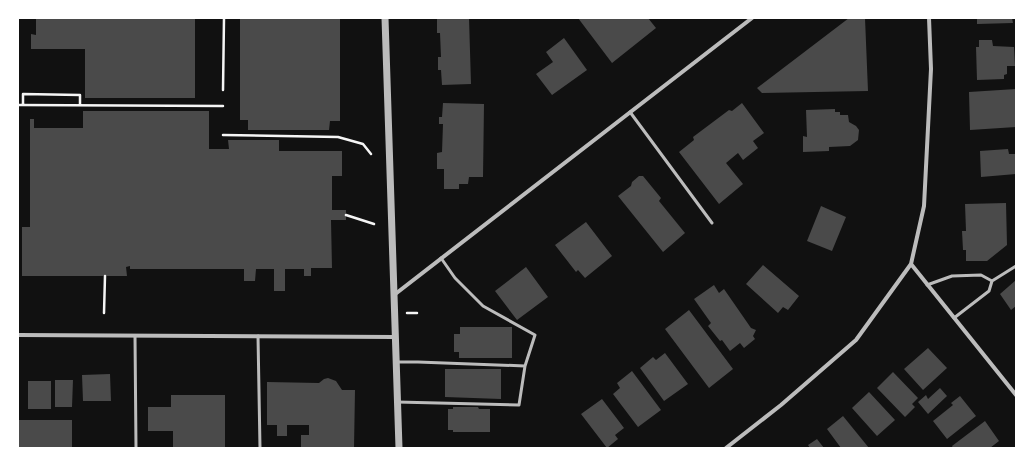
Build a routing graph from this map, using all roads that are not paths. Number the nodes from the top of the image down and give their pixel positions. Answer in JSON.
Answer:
{"nodes":[{"id":1,"x":385,"y":18,"type":"edge"},
{"id":2,"x":752,"y":18,"type":"edge"},
{"id":3,"x":929,"y":18,"type":"edge"},
{"id":4,"x":630,"y":112,"type":"junction"},
{"id":5,"x":712,"y":223,"type":"dead end"},
{"id":6,"x":441,"y":258,"type":"junction"},
{"id":7,"x":911,"y":264,"type":"junction"},
{"id":8,"x":1016,"y":266,"type":"edge"},
{"id":9,"x":992,"y":281,"type":"junction"},
{"id":10,"x":928,"y":285,"type":"junction"},
{"id":11,"x":393,"y":295,"type":"junction"},
{"id":12,"x":954,"y":318,"type":"junction"},
{"id":13,"x":18,"y":335,"type":"edge"},
{"id":14,"x":135,"y":336,"type":"junction"},
{"id":15,"x":258,"y":336,"type":"junction"},
{"id":16,"x":394,"y":337,"type":"junction"},
{"id":17,"x":395,"y":362,"type":"junction"},
{"id":18,"x":524,"y":366,"type":"junction"},
{"id":19,"x":1016,"y":395,"type":"edge"},
{"id":20,"x":397,"y":402,"type":"junction"},
{"id":21,"x":136,"y":448,"type":"edge"},
{"id":22,"x":260,"y":448,"type":"edge"},
{"id":23,"x":399,"y":448,"type":"edge"},
{"id":24,"x":726,"y":448,"type":"edge"}],
"edges":[{"from":1,"to":11,"type":"street"},
{"from":2,"to":4,"type":"street"},
{"from":3,"to":7,"type":"street"},
{"from":4,"to":5,"type":"lane"},
{"from":4,"to":6,"type":"street"},
{"from":6,"to":11,"type":"street"},
{"from":6,"to":18,"type":"lane"},
{"from":7,"to":10,"type":"street"},
{"from":7,"to":24,"type":"street"},
{"from":8,"to":9,"type":"lane"},
{"from":9,"to":10,"type":"lane"},
{"from":9,"to":12,"type":"lane"},
{"from":10,"to":12,"type":"street"},
{"from":11,"to":16,"type":"street"},
{"from":12,"to":19,"type":"street"},
{"from":13,"to":14,"type":"street"},
{"from":14,"to":15,"type":"street"},
{"from":14,"to":21,"type":"lane"},
{"from":15,"to":16,"type":"street"},
{"from":15,"to":22,"type":"lane"},
{"from":16,"to":17,"type":"street"},
{"from":17,"to":18,"type":"lane"},
{"from":17,"to":20,"type":"street"},
{"from":18,"to":20,"type":"lane"},
{"from":20,"to":23,"type":"street"}]}
